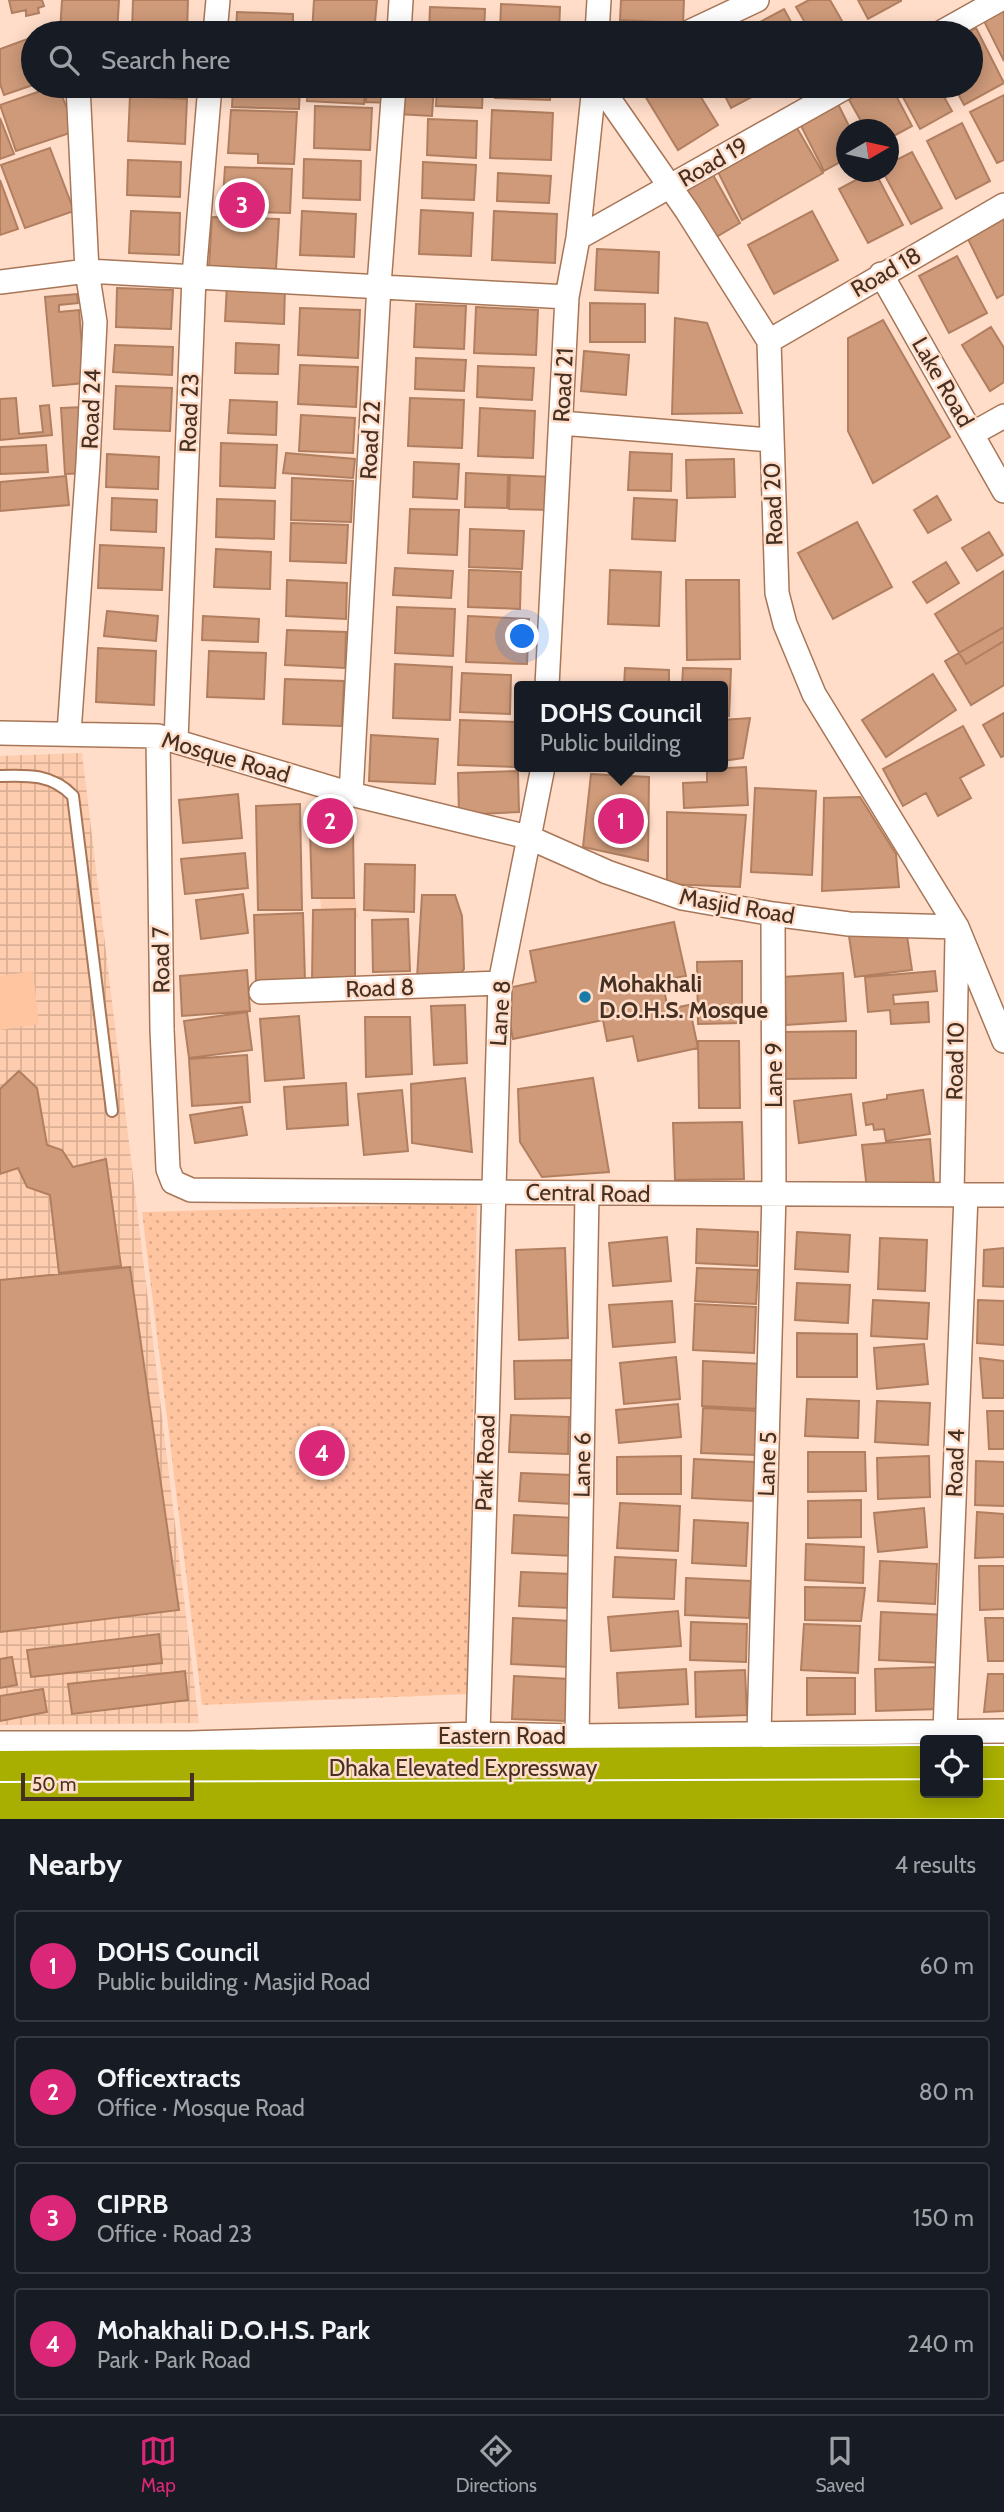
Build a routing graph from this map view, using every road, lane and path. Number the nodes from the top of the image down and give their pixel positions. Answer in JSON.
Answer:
{"nodes":[{"id":1,"x":218,"y":0,"type":"edge"},
{"id":2,"x":401,"y":0,"type":"edge"},
{"id":3,"x":598,"y":0,"type":"edge"},
{"id":4,"x":757,"y":0,"type":"edge"},
{"id":5,"x":999,"y":0,"type":"edge"},
{"id":6,"x":216,"y":21,"type":"edge"},
{"id":7,"x":400,"y":21,"type":"edge"},
{"id":8,"x":597,"y":21,"type":"edge"},
{"id":9,"x":712,"y":21,"type":"edge"},
{"id":10,"x":961,"y":21,"type":"edge"},
{"id":11,"x":79,"y":98,"type":"edge"},
{"id":12,"x":209,"y":98,"type":"edge"},
{"id":13,"x":393,"y":98,"type":"edge"},
{"id":14,"x":592,"y":98,"type":"edge"},
{"id":15,"x":608,"y":98,"type":"edge"},
{"id":16,"x":827,"y":98,"type":"edge"},
{"id":17,"x":669,"y":187,"type":"junction"},
{"id":18,"x":1004,"y":205,"type":"edge"},
{"id":19,"x":578,"y":238,"type":"junction"},
{"id":20,"x":87,"y":271,"type":"junction"},
{"id":21,"x":881,"y":274,"type":"junction"},
{"id":22,"x":194,"y":276,"type":"junction"},
{"id":23,"x":0,"y":282,"type":"edge"},
{"id":24,"x":379,"y":285,"type":"junction"},
{"id":25,"x":567,"y":297,"type":"junction"},
{"id":26,"x":769,"y":341,"type":"junction"},
{"id":27,"x":1004,"y":416,"type":"edge"},
{"id":28,"x":561,"y":423,"type":"junction"},
{"id":29,"x":972,"y":434,"type":"junction"},
{"id":30,"x":771,"y":440,"type":"junction"},
{"id":31,"x":1004,"y":491,"type":"edge"},
{"id":32,"x":547,"y":681,"type":"edge"},
{"id":33,"x":0,"y":733,"type":"edge"},
{"id":34,"x":69,"y":733,"type":"junction"},
{"id":35,"x":167,"y":738,"type":"junction"},
{"id":36,"x":542,"y":772,"type":"edge"},
{"id":37,"x":0,"y":776,"type":"edge"},
{"id":38,"x":351,"y":794,"type":"junction"},
{"id":39,"x":528,"y":837,"type":"junction"},
{"id":40,"x":773,"y":914,"type":"junction"},
{"id":41,"x":957,"y":927,"type":"junction"},
{"id":42,"x":500,"y":983,"type":"junction"},
{"id":43,"x":261,"y":992,"type":"dead end"},
{"id":44,"x":1004,"y":1041,"type":"edge"},
{"id":45,"x":112,"y":1111,"type":"dead end"},
{"id":46,"x":173,"y":1182,"type":"joint"},
{"id":47,"x":493,"y":1191,"type":"junction"},
{"id":48,"x":587,"y":1194,"type":"junction"},
{"id":49,"x":774,"y":1194,"type":"junction"},
{"id":50,"x":959,"y":1195,"type":"junction"},
{"id":51,"x":1004,"y":1195,"type":"edge"},
{"id":52,"x":945,"y":1731,"type":"junction"},
{"id":53,"x":1004,"y":1731,"type":"edge"},
{"id":54,"x":760,"y":1733,"type":"junction"},
{"id":55,"x":478,"y":1734,"type":"junction"},
{"id":56,"x":577,"y":1736,"type":"junction"},
{"id":57,"x":0,"y":1743,"type":"edge"},
{"id":58,"x":920,"y":1765,"type":"edge"},
{"id":59,"x":983,"y":1765,"type":"edge"},
{"id":60,"x":1004,"y":1765,"type":"edge"},
{"id":61,"x":0,"y":1770,"type":"edge"},
{"id":62,"x":1004,"y":1799,"type":"edge"},
{"id":63,"x":0,"y":1802,"type":"edge"}],
"edges":[{"from":1,"to":6,"type":"street"},
{"from":2,"to":7,"type":"street"},
{"from":3,"to":8,"type":"street"},
{"from":4,"to":9,"type":"street"},
{"from":5,"to":10,"type":"street"},
{"from":11,"to":20,"type":"street","name":"Road 24"},
{"from":12,"to":22,"type":"street","name":"Road 23"},
{"from":13,"to":24,"type":"street","name":"Road 22"},
{"from":14,"to":19,"type":"street","name":"Road 21"},
{"from":15,"to":17,"type":"street"},
{"from":16,"to":17,"type":"street","name":"Road 19"},
{"from":17,"to":19,"type":"street","name":"Road 19"},
{"from":17,"to":26,"type":"street"},
{"from":18,"to":21,"type":"street","name":"Road 18"},
{"from":19,"to":25,"type":"street","name":"Road 21"},
{"from":20,"to":22,"type":"street"},
{"from":20,"to":23,"type":"street"},
{"from":20,"to":34,"type":"street","name":"Road 24"},
{"from":21,"to":26,"type":"street","name":"Road 18"},
{"from":21,"to":29,"type":"street","name":"Lake Road"},
{"from":22,"to":24,"type":"street"},
{"from":22,"to":35,"type":"street","name":"Road 23"},
{"from":24,"to":25,"type":"street"},
{"from":24,"to":38,"type":"street","name":"Road 22"},
{"from":25,"to":28,"type":"street","name":"Road 21"},
{"from":26,"to":30,"type":"street","name":"Road 20"},
{"from":27,"to":29,"type":"street"},
{"from":28,"to":30,"type":"street"},
{"from":28,"to":32,"type":"street","name":"Road 21"},
{"from":29,"to":31,"type":"street","name":"Lake Road"},
{"from":30,"to":41,"type":"street","name":"Road 20"},
{"from":33,"to":34,"type":"street","name":"Mosque Road"},
{"from":34,"to":35,"type":"street","name":"Mosque Road"},
{"from":35,"to":38,"type":"street","name":"Mosque Road"},
{"from":35,"to":46,"type":"street","name":"Road 7"},
{"from":36,"to":39,"type":"street"},
{"from":37,"to":45,"type":"lane"},
{"from":38,"to":39,"type":"street","name":"Mosque Road"},
{"from":39,"to":40,"type":"street","name":"Masjid Road"},
{"from":39,"to":42,"type":"street","name":"Lane 8"},
{"from":40,"to":41,"type":"street","name":"Masjid Road"},
{"from":40,"to":49,"type":"street","name":"Lane 9"},
{"from":41,"to":44,"type":"street","name":"Road 20"},
{"from":41,"to":50,"type":"street","name":"Road 10"},
{"from":42,"to":43,"type":"street","name":"Road 8"},
{"from":42,"to":47,"type":"street","name":"Lane 8"},
{"from":46,"to":47,"type":"street","name":"Central Road"},
{"from":47,"to":48,"type":"street","name":"Central Road"},
{"from":47,"to":55,"type":"street","name":"Park Road"},
{"from":48,"to":49,"type":"street","name":"Central Road"},
{"from":48,"to":56,"type":"street","name":"Lane 6"},
{"from":49,"to":50,"type":"street","name":"Central Road"},
{"from":49,"to":54,"type":"street","name":"Lane 5"},
{"from":50,"to":51,"type":"street","name":"Central Road"},
{"from":50,"to":52,"type":"street","name":"Road 4"},
{"from":52,"to":53,"type":"street","name":"Eastern Road"},
{"from":52,"to":54,"type":"street","name":"Eastern Road"},
{"from":54,"to":56,"type":"street","name":"Eastern Road"},
{"from":55,"to":56,"type":"street","name":"Eastern Road"},
{"from":55,"to":57,"type":"street","name":"Eastern Road"},
{"from":58,"to":61,"type":"highway","name":"Dhaka Elevated Expressway"},
{"from":59,"to":60,"type":"highway"},
{"from":62,"to":63,"type":"highway","name":"Dhaka Elevated Expressway","bridge":true}]}
